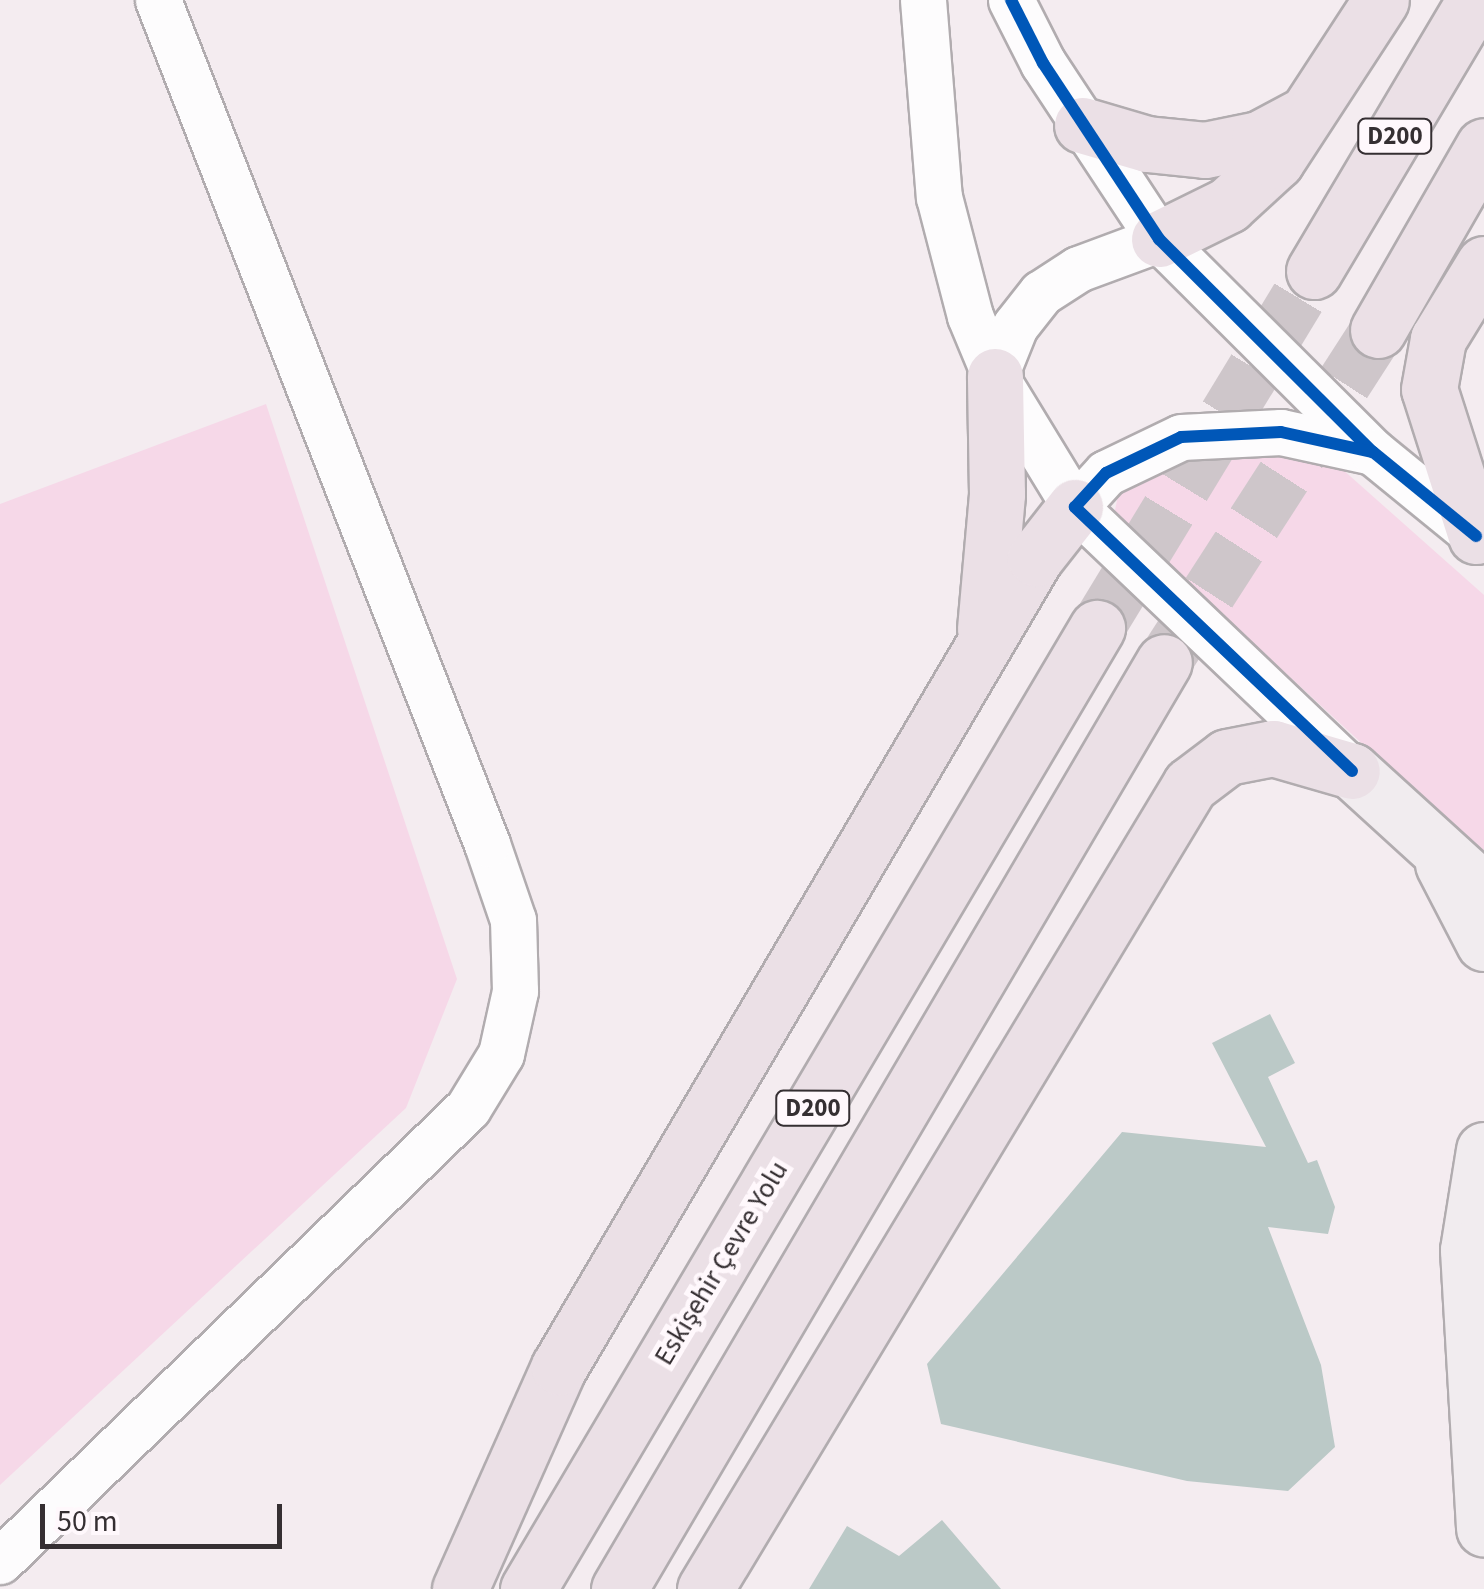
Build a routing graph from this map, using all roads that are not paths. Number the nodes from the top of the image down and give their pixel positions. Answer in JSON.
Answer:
{"nodes":[{"id":1,"x":158,"y":0,"type":"edge"},
{"id":2,"x":923,"y":0,"type":"edge"},
{"id":3,"x":1011,"y":0,"type":"edge"},
{"id":4,"x":1381,"y":0,"type":"edge"},
{"id":5,"x":1475,"y":0,"type":"edge"},
{"id":6,"x":1307,"y":114,"type":"junction"},
{"id":7,"x":1082,"y":125,"type":"junction"},
{"id":8,"x":1484,"y":146,"type":"edge"},
{"id":9,"x":1160,"y":240,"type":"junction"},
{"id":10,"x":1484,"y":264,"type":"edge"},
{"id":11,"x":1314,"y":271,"type":"tunnel mouth"},
{"id":12,"x":1378,"y":330,"type":"tunnel mouth"},
{"id":13,"x":995,"y":376,"type":"junction"},
{"id":14,"x":1373,"y":452,"type":"junction"},
{"id":15,"x":1075,"y":508,"type":"junction"},
{"id":16,"x":1482,"y":539,"type":"edge"},
{"id":17,"x":1097,"y":628,"type":"tunnel mouth"},
{"id":18,"x":981,"y":656,"type":"junction"},
{"id":19,"x":1164,"y":662,"type":"tunnel mouth"},
{"id":20,"x":1352,"y":771,"type":"junction"},
{"id":21,"x":1422,"y":833,"type":"junction"},
{"id":22,"x":1484,"y":891,"type":"edge"},
{"id":23,"x":1484,"y":943,"type":"edge"},
{"id":24,"x":1484,"y":1150,"type":"edge"},
{"id":25,"x":1484,"y":1530,"type":"edge"},
{"id":26,"x":0,"y":1561,"type":"edge"},
{"id":27,"x":460,"y":1589,"type":"edge"},
{"id":28,"x":528,"y":1589,"type":"edge"},
{"id":29,"x":618,"y":1589,"type":"edge"},
{"id":30,"x":705,"y":1589,"type":"edge"}],
"edges":[{"from":1,"to":26,"type":"street"},
{"from":2,"to":13,"type":"street"},
{"from":3,"to":7,"type":"street"},
{"from":4,"to":6,"type":"highway"},
{"from":5,"to":11,"type":"highway","number":"D200"},
{"from":6,"to":7,"type":"highway"},
{"from":6,"to":9,"type":"highway"},
{"from":7,"to":9,"type":"street"},
{"from":8,"to":12,"type":"highway","number":"D200"},
{"from":9,"to":13,"type":"street"},
{"from":9,"to":14,"type":"street"},
{"from":10,"to":16,"type":"highway"},
{"from":13,"to":15,"type":"street"},
{"from":13,"to":18,"type":"highway"},
{"from":14,"to":15,"type":"street"},
{"from":14,"to":16,"type":"street"},
{"from":15,"to":18,"type":"highway"},
{"from":15,"to":20,"type":"street"},
{"from":17,"to":28,"type":"highway","name":"Eskişehir Çevre Yolu","number":"D200"},
{"from":18,"to":27,"type":"highway"},
{"from":19,"to":29,"type":"highway","number":"D200"},
{"from":20,"to":21,"type":"main road"},
{"from":20,"to":30,"type":"highway"},
{"from":21,"to":22,"type":"main road"},
{"from":21,"to":23,"type":"main road"},
{"from":24,"to":25,"type":"main road"}]}
